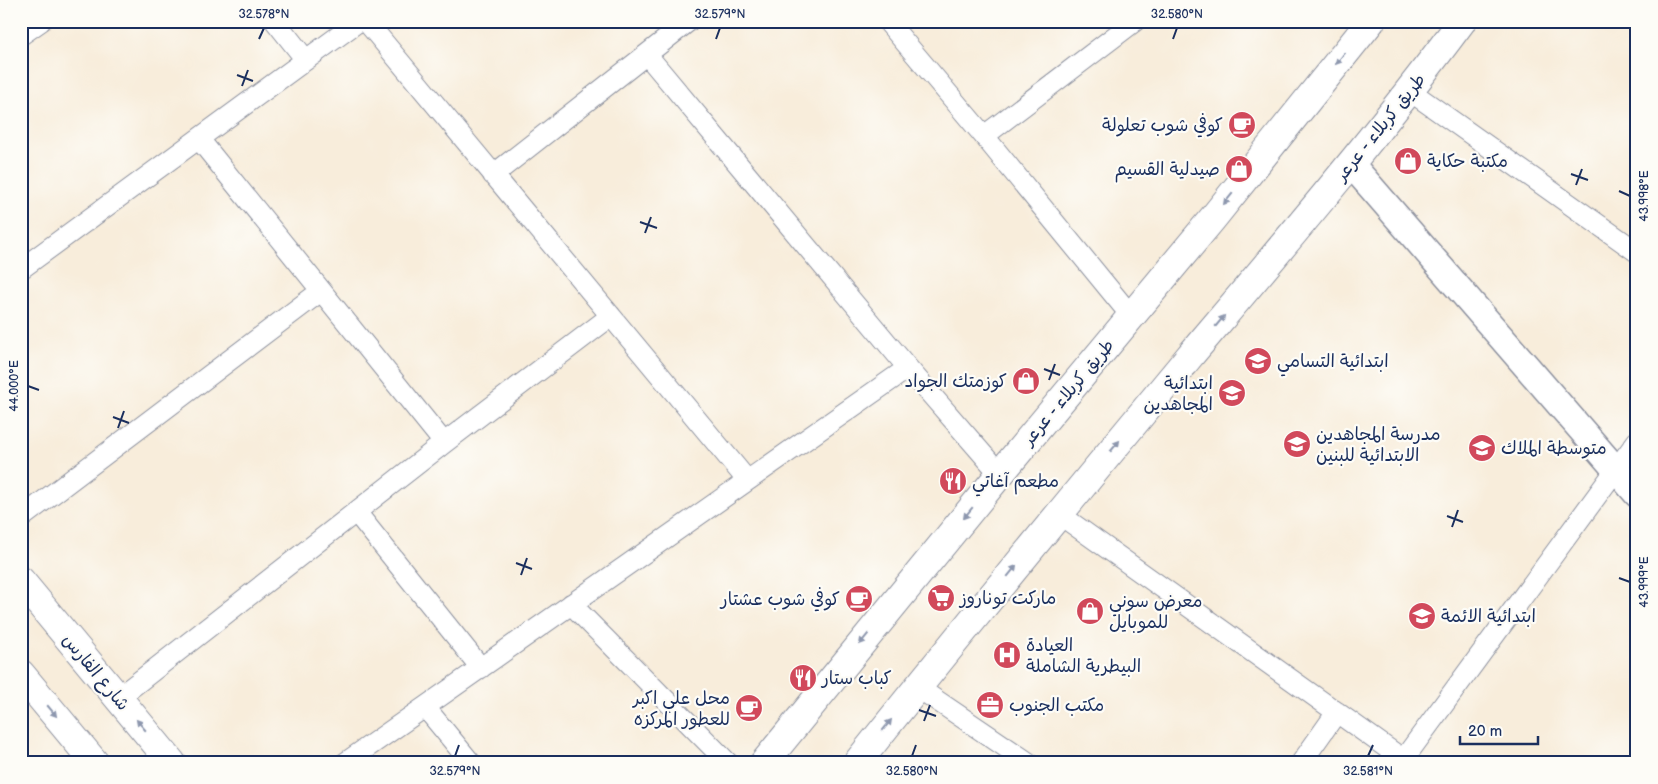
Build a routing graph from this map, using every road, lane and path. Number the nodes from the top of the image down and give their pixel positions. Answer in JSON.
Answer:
{"nodes":[{"id":1,"x":41,"y":21,"type":"edge"},
{"id":2,"x":276,"y":21,"type":"edge"},
{"id":3,"x":359,"y":21,"type":"edge"},
{"id":4,"x":366,"y":21,"type":"edge"},
{"id":5,"x":689,"y":21,"type":"edge"},
{"id":6,"x":887,"y":21,"type":"edge"},
{"id":7,"x":1371,"y":21,"type":"edge"},
{"id":8,"x":1462,"y":21,"type":"edge"},
{"id":9,"x":1129,"y":23,"type":"edge"},
{"id":10,"x":21,"y":35,"type":"edge"},
{"id":11,"x":647,"y":55,"type":"junction"},
{"id":12,"x":306,"y":60,"type":"junction"},
{"id":13,"x":1410,"y":91,"type":"junction"},
{"id":14,"x":984,"y":136,"type":"junction"},
{"id":15,"x":199,"y":139,"type":"junction"},
{"id":16,"x":1351,"y":164,"type":"junction"},
{"id":17,"x":493,"y":174,"type":"junction"},
{"id":18,"x":1637,"y":252,"type":"edge"},
{"id":19,"x":21,"y":269,"type":"edge"},
{"id":20,"x":321,"y":291,"type":"junction"},
{"id":21,"x":611,"y":316,"type":"junction"},
{"id":22,"x":1132,"y":317,"type":"junction"},
{"id":23,"x":908,"y":368,"type":"junction"},
{"id":24,"x":1637,"y":441,"type":"edge"},
{"id":25,"x":444,"y":443,"type":"junction"},
{"id":26,"x":1615,"y":470,"type":"junction"},
{"id":27,"x":1000,"y":474,"type":"junction"},
{"id":28,"x":747,"y":480,"type":"junction"},
{"id":29,"x":1637,"y":494,"type":"edge"},
{"id":30,"x":356,"y":512,"type":"junction"},
{"id":31,"x":1059,"y":514,"type":"junction"},
{"id":32,"x":21,"y":518,"type":"edge"},
{"id":33,"x":21,"y":581,"type":"edge"},
{"id":34,"x":571,"y":604,"type":"junction"},
{"id":35,"x":481,"y":668,"type":"junction"},
{"id":36,"x":21,"y":674,"type":"edge"},
{"id":37,"x":917,"y":687,"type":"junction"},
{"id":38,"x":118,"y":698,"type":"junction"},
{"id":39,"x":425,"y":707,"type":"junction"},
{"id":40,"x":1337,"y":712,"type":"junction"},
{"id":41,"x":1406,"y":761,"type":"edge"},
{"id":42,"x":95,"y":763,"type":"edge"},
{"id":43,"x":172,"y":763,"type":"edge"},
{"id":44,"x":345,"y":763,"type":"edge"},
{"id":45,"x":471,"y":763,"type":"edge"},
{"id":46,"x":728,"y":763,"type":"edge"},
{"id":47,"x":764,"y":763,"type":"edge"},
{"id":48,"x":857,"y":763,"type":"edge"},
{"id":49,"x":1029,"y":763,"type":"edge"},
{"id":50,"x":1301,"y":763,"type":"edge"}],
"edges":[{"from":1,"to":10,"type":"street"},
{"from":2,"to":12,"type":"street"},
{"from":3,"to":12,"type":"street"},
{"from":4,"to":17,"type":"street"},
{"from":5,"to":11,"type":"street"},
{"from":6,"to":14,"type":"street"},
{"from":7,"to":22,"type":"main road","name":"طريق كربلاء - عرعر","one_way":true},
{"from":8,"to":13,"type":"main road","name":"طريق كربلاء - عرعر"},
{"from":9,"to":14,"type":"street"},
{"from":11,"to":17,"type":"street"},
{"from":11,"to":23,"type":"street"},
{"from":12,"to":15,"type":"street"},
{"from":13,"to":16,"type":"main road","name":"طريق كربلاء - عرعر"},
{"from":13,"to":18,"type":"street"},
{"from":14,"to":22,"type":"street"},
{"from":15,"to":19,"type":"street"},
{"from":15,"to":20,"type":"street"},
{"from":16,"to":26,"type":"street"},
{"from":31,"to":16,"type":"main road","name":"طريق كربلاء - عرعر","one_way":true},
{"from":17,"to":21,"type":"street"},
{"from":20,"to":25,"type":"street"},
{"from":20,"to":32,"type":"street"},
{"from":21,"to":25,"type":"street"},
{"from":21,"to":28,"type":"street"},
{"from":22,"to":27,"type":"main road","name":"طريق كربلاء - عرعر"},
{"from":23,"to":27,"type":"street"},
{"from":23,"to":28,"type":"street"},
{"from":24,"to":26,"type":"street"},
{"from":25,"to":30,"type":"street"},
{"from":26,"to":29,"type":"street"},
{"from":26,"to":41,"type":"street"},
{"from":27,"to":47,"type":"main road","name":"طريق كربلاء - عرعر","one_way":true},
{"from":28,"to":34,"type":"street"},
{"from":30,"to":35,"type":"street"},
{"from":30,"to":38,"type":"street"},
{"from":37,"to":31,"type":"main road","name":"طريق كربلاء - عرعر","one_way":true},
{"from":31,"to":40,"type":"street"},
{"from":33,"to":38,"type":"main road","name":"شارع الفارس"},
{"from":34,"to":35,"type":"street"},
{"from":34,"to":46,"type":"street"},
{"from":35,"to":39,"type":"street"},
{"from":36,"to":42,"type":"main road","one_way":true},
{"from":48,"to":37,"type":"main road","name":"طريق كربلاء - عرعر","one_way":true},
{"from":37,"to":49,"type":"street"},
{"from":43,"to":38,"type":"main road","name":"شارع الفارس","one_way":true},
{"from":39,"to":44,"type":"street"},
{"from":39,"to":45,"type":"street"},
{"from":40,"to":41,"type":"street"},
{"from":40,"to":50,"type":"street"}]}
